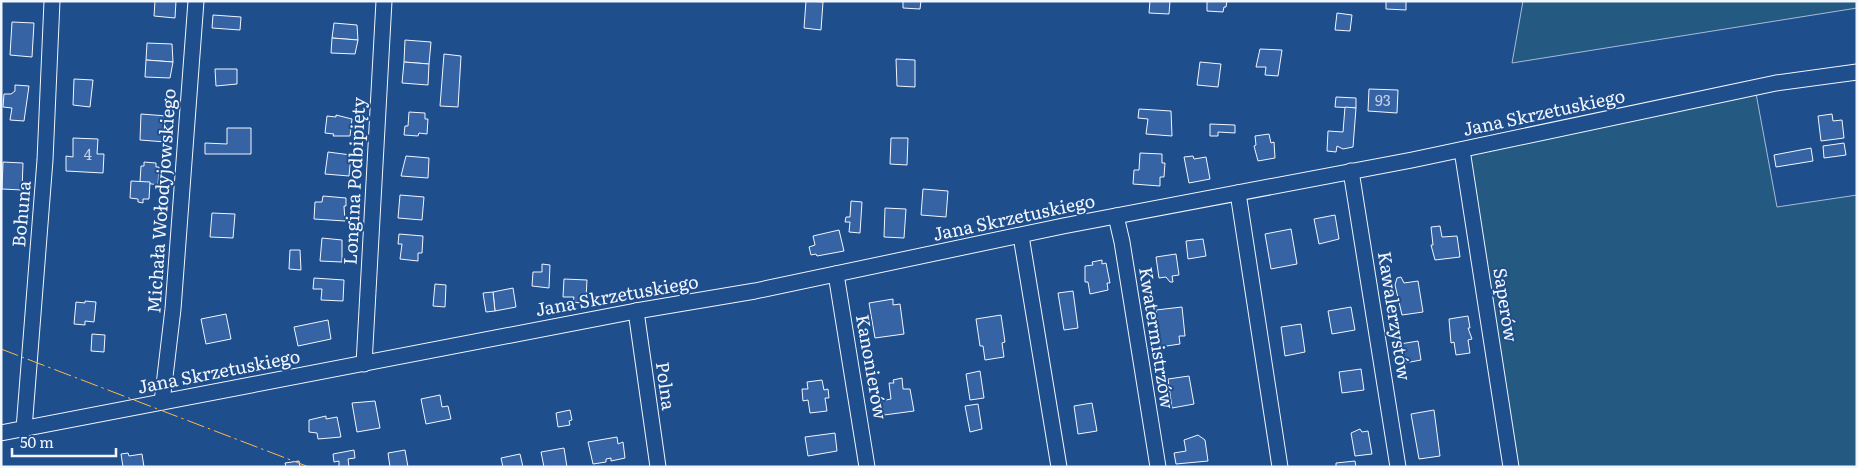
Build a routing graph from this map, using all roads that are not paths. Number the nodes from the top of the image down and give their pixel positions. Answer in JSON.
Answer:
{"nodes":[{"id":1,"x":52,"y":1,"type":"edge"},
{"id":2,"x":196,"y":1,"type":"edge"},
{"id":3,"x":384,"y":1,"type":"edge"},
{"id":4,"x":1857,"y":72,"type":"edge"},
{"id":5,"x":1462,"y":150,"type":"junction"},
{"id":6,"x":1351,"y":171,"type":"junction"},
{"id":7,"x":1238,"y":193,"type":"junction"},
{"id":8,"x":1116,"y":216,"type":"junction"},
{"id":9,"x":1021,"y":236,"type":"junction"},
{"id":10,"x":836,"y":274,"type":"junction"},
{"id":11,"x":636,"y":310,"type":"junction"},
{"id":12,"x":364,"y":364,"type":"junction"},
{"id":13,"x":162,"y":402,"type":"junction"},
{"id":14,"x":24,"y":429,"type":"junction"},
{"id":15,"x":1,"y":434,"type":"edge"},
{"id":16,"x":658,"y":467,"type":"edge"},
{"id":17,"x":867,"y":467,"type":"edge"},
{"id":18,"x":1059,"y":467,"type":"edge"},
{"id":19,"x":1158,"y":467,"type":"edge"},
{"id":20,"x":1280,"y":467,"type":"edge"},
{"id":21,"x":1398,"y":467,"type":"edge"},
{"id":22,"x":1511,"y":467,"type":"edge"}],
"edges":[{"from":1,"to":14,"type":"street","name":"Bohuna"},
{"from":2,"to":13,"type":"street","name":"Michała Wołodyjowskiego"},
{"from":3,"to":12,"type":"street","name":"Longina Podbipięty"},
{"from":4,"to":5,"type":"street","name":"Jana Skrzetuskiego"},
{"from":5,"to":6,"type":"street","name":"Jana Skrzetuskiego"},
{"from":5,"to":22,"type":"street","name":"Saperów"},
{"from":6,"to":7,"type":"street","name":"Jana Skrzetuskiego"},
{"from":6,"to":21,"type":"street","name":"Kawalerzystów"},
{"from":7,"to":8,"type":"street","name":"Jana Skrzetuskiego"},
{"from":7,"to":20,"type":"street"},
{"from":8,"to":9,"type":"street","name":"Jana Skrzetuskiego"},
{"from":8,"to":19,"type":"street","name":"Kwatermistrzów"},
{"from":9,"to":10,"type":"street","name":"Jana Skrzetuskiego"},
{"from":9,"to":18,"type":"street"},
{"from":10,"to":11,"type":"street","name":"Jana Skrzetuskiego"},
{"from":10,"to":17,"type":"street","name":"Kanonierów"},
{"from":11,"to":12,"type":"street","name":"Jana Skrzetuskiego"},
{"from":11,"to":16,"type":"street","name":"Polna"},
{"from":12,"to":13,"type":"street","name":"Jana Skrzetuskiego"},
{"from":13,"to":14,"type":"street","name":"Jana Skrzetuskiego"},
{"from":14,"to":15,"type":"street","name":"Jana Skrzetuskiego"}]}
